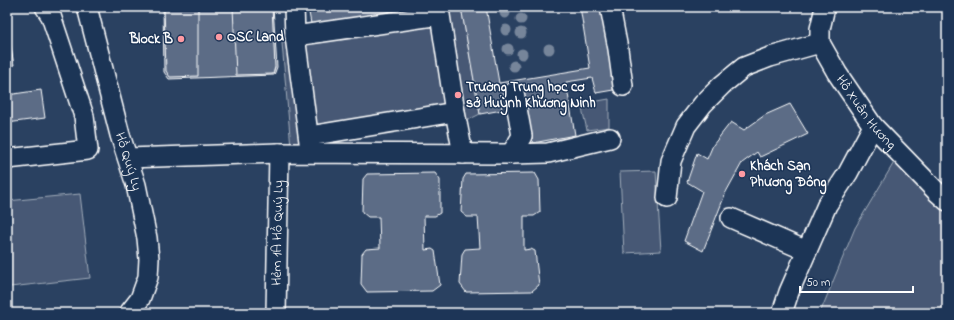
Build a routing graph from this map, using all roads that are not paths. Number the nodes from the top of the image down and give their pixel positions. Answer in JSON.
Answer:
{"nodes":[{"id":1,"x":45,"y":7,"type":"edge"},
{"id":2,"x":87,"y":7,"type":"edge"},
{"id":3,"x":294,"y":7,"type":"edge"},
{"id":4,"x":610,"y":7,"type":"edge"},
{"id":5,"x":825,"y":7,"type":"edge"},
{"id":6,"x":298,"y":36,"type":"junction"},
{"id":7,"x":820,"y":44,"type":"junction"},
{"id":8,"x":623,"y":86,"type":"dead end"},
{"id":9,"x":514,"y":92,"type":"dead end"},
{"id":10,"x":455,"y":112,"type":"junction"},
{"id":11,"x":873,"y":126,"type":"junction"},
{"id":12,"x":610,"y":138,"type":"dead end"},
{"id":13,"x":310,"y":145,"type":"junction"},
{"id":14,"x":279,"y":154,"type":"junction"},
{"id":15,"x":463,"y":154,"type":"junction"},
{"id":16,"x":511,"y":154,"type":"junction"},
{"id":17,"x":128,"y":158,"type":"junction"},
{"id":18,"x":7,"y":159,"type":"edge"},
{"id":19,"x":667,"y":198,"type":"dead end"},
{"id":20,"x":947,"y":201,"type":"edge"},
{"id":21,"x":731,"y":218,"type":"dead end"},
{"id":22,"x":807,"y":251,"type":"junction"},
{"id":23,"x":130,"y":313,"type":"edge"},
{"id":24,"x":276,"y":313,"type":"edge"},
{"id":25,"x":782,"y":313,"type":"edge"}],
"edges":[{"from":1,"to":18,"type":"street"},
{"from":2,"to":17,"type":"street","name":"Hồ Quý Ly"},
{"from":3,"to":6,"type":"street"},
{"from":4,"to":8,"type":"street"},
{"from":5,"to":7,"type":"street"},
{"from":6,"to":10,"type":"street"},
{"from":6,"to":13,"type":"street"},
{"from":7,"to":11,"type":"street","name":"Hồ Xuân Hương"},
{"from":7,"to":19,"type":"street"},
{"from":9,"to":16,"type":"street"},
{"from":10,"to":13,"type":"street"},
{"from":10,"to":15,"type":"street"},
{"from":11,"to":20,"type":"street","name":"Hồ Xuân Hương"},
{"from":11,"to":22,"type":"street"},
{"from":12,"to":16,"type":"street"},
{"from":13,"to":14,"type":"street"},
{"from":13,"to":15,"type":"street"},
{"from":14,"to":17,"type":"street"},
{"from":14,"to":24,"type":"street","name":"Hẻm 1A Hồ Quý Ly"},
{"from":15,"to":16,"type":"street"},
{"from":17,"to":23,"type":"street","name":"Hồ Quý Ly"},
{"from":21,"to":22,"type":"street"},
{"from":22,"to":25,"type":"street"}]}
